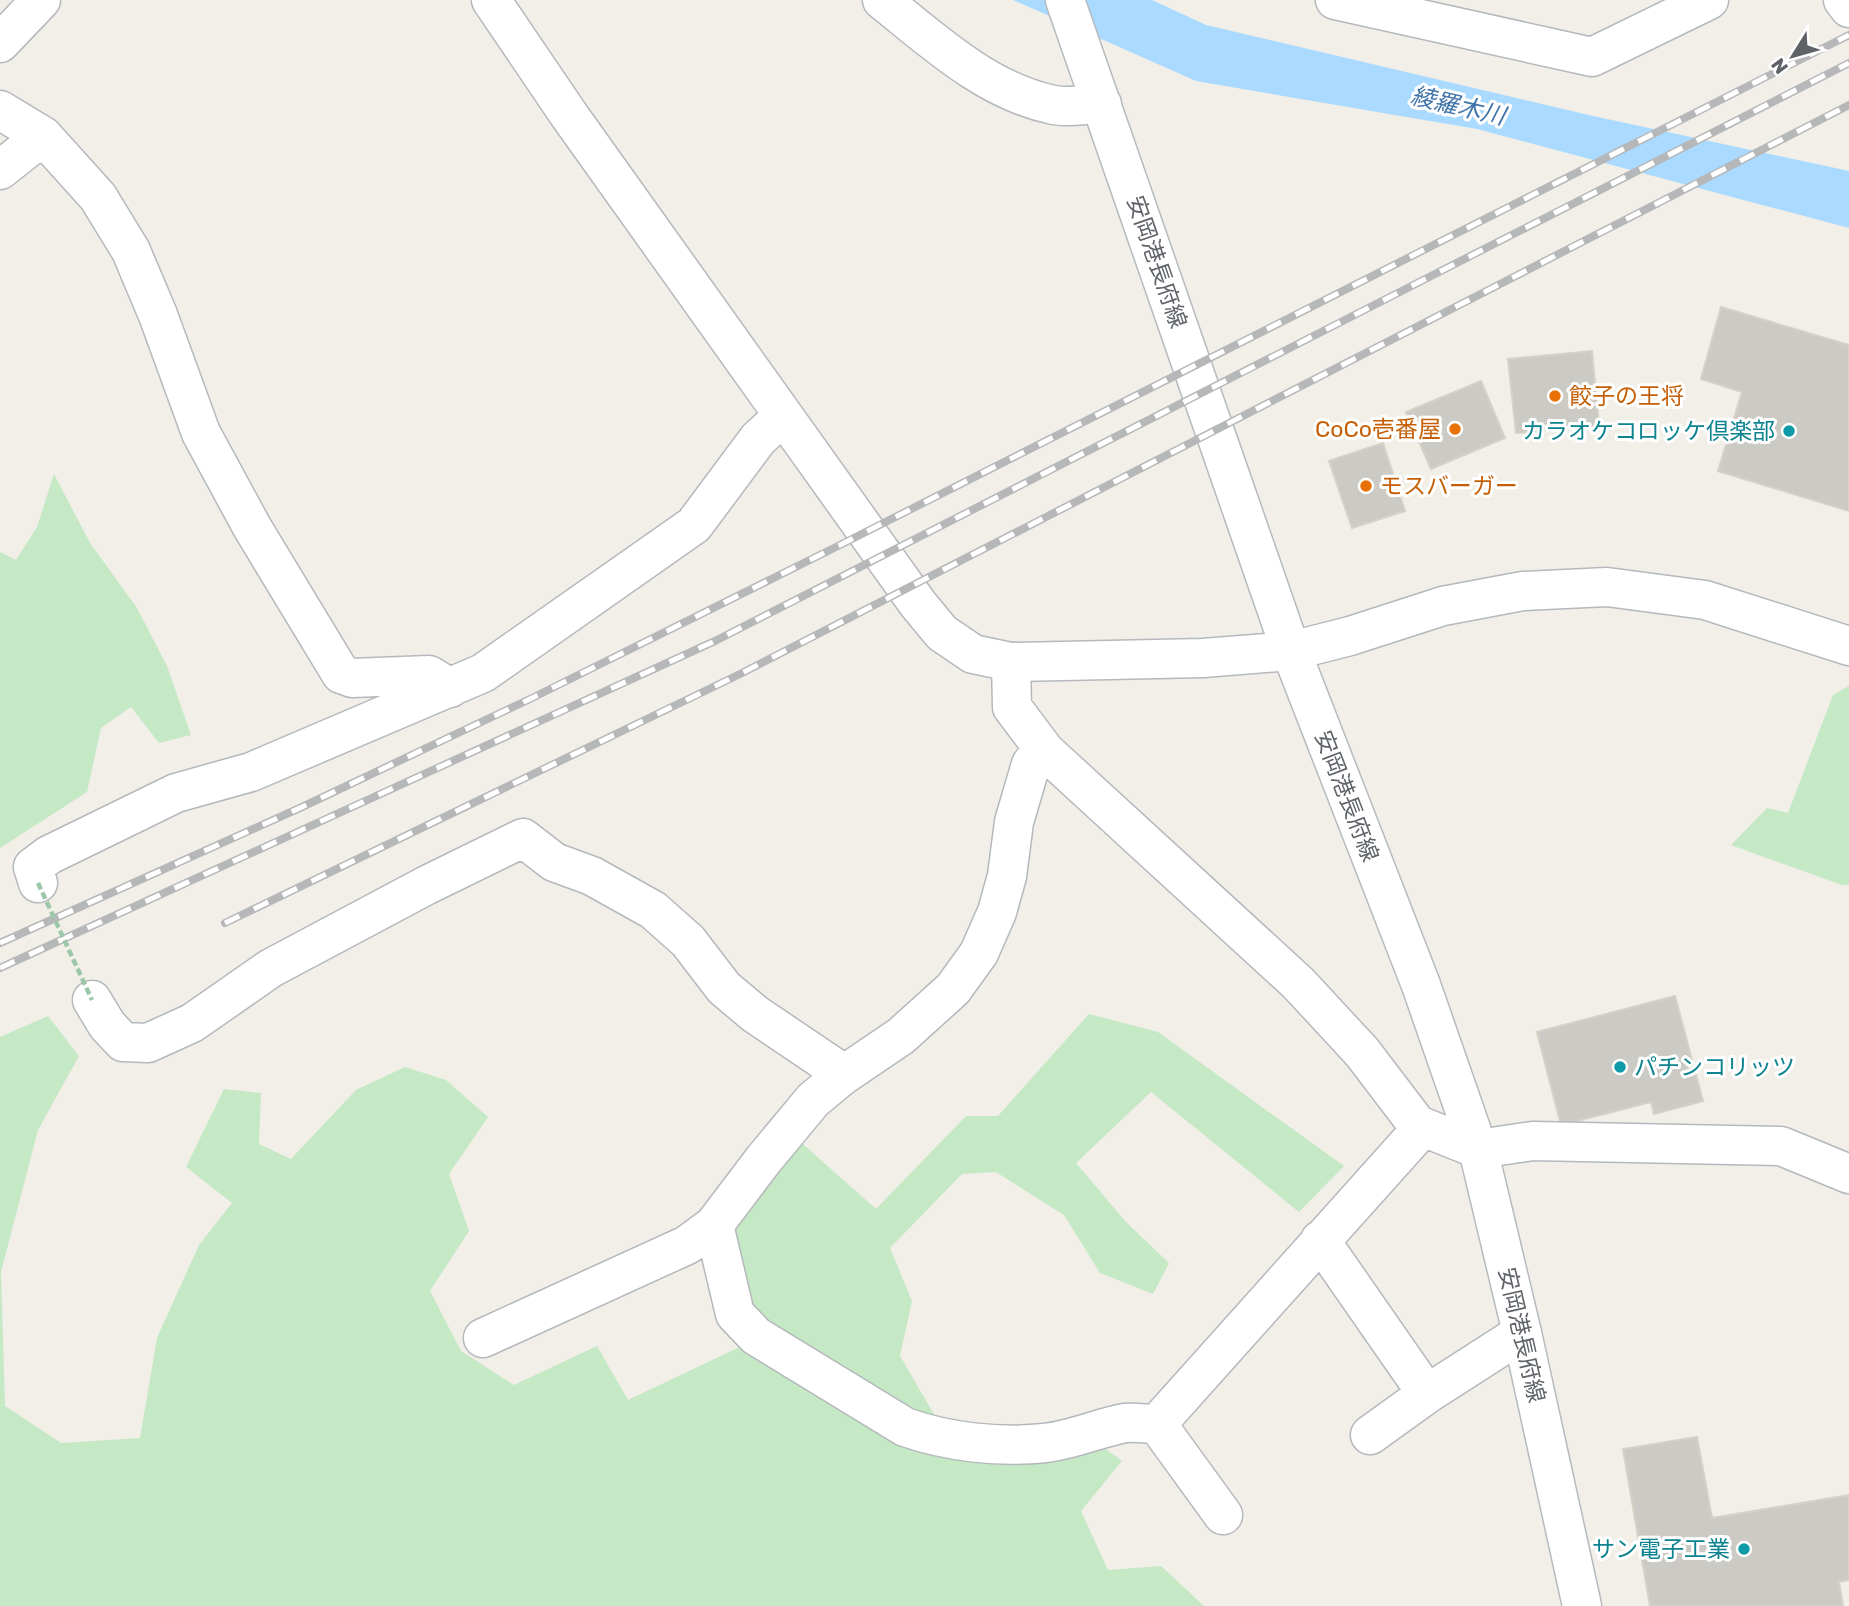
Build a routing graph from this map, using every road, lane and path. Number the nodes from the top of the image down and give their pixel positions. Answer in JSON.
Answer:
{"nodes":[{"id":1,"x":41,"y":0,"type":"edge"},
{"id":2,"x":491,"y":0,"type":"edge"},
{"id":3,"x":882,"y":0,"type":"edge"},
{"id":4,"x":1065,"y":0,"type":"edge"},
{"id":5,"x":1335,"y":0,"type":"edge"},
{"id":6,"x":1709,"y":0,"type":"edge"},
{"id":7,"x":1843,"y":0,"type":"edge"},
{"id":8,"x":1849,"y":8,"type":"edge"},
{"id":9,"x":0,"y":43,"type":"edge"},
{"id":10,"x":1098,"y":92,"type":"junction"},
{"id":11,"x":0,"y":110,"type":"edge"},
{"id":12,"x":43,"y":136,"type":"junction"},
{"id":13,"x":0,"y":170,"type":"edge"},
{"id":14,"x":783,"y":416,"type":"junction"},
{"id":15,"x":1849,"y":646,"type":"edge"},
{"id":16,"x":1291,"y":651,"type":"junction"},
{"id":17,"x":1010,"y":662,"type":"junction"},
{"id":18,"x":450,"y":688,"type":"junction"},
{"id":19,"x":1045,"y":751,"type":"junction"},
{"id":20,"x":38,"y":883,"type":"joint"},
{"id":21,"x":92,"y":1000,"type":"joint"},
{"id":22,"x":842,"y":1076,"type":"junction"},
{"id":23,"x":1423,"y":1127,"type":"junction"},
{"id":24,"x":1478,"y":1149,"type":"junction"},
{"id":25,"x":1849,"y":1174,"type":"edge"},
{"id":26,"x":714,"y":1225,"type":"junction"},
{"id":27,"x":1320,"y":1240,"type":"junction"},
{"id":28,"x":1522,"y":1333,"type":"junction"},
{"id":29,"x":483,"y":1338,"type":"dead end"},
{"id":30,"x":1427,"y":1394,"type":"junction"},
{"id":31,"x":1157,"y":1424,"type":"junction"},
{"id":32,"x":1370,"y":1436,"type":"dead end"},
{"id":33,"x":1223,"y":1515,"type":"dead end"},
{"id":34,"x":1581,"y":1606,"type":"edge"}],
"edges":[{"from":1,"to":9,"type":"street"},
{"from":2,"to":14,"type":"street"},
{"from":3,"to":10,"type":"street"},
{"from":4,"to":10,"type":"street","name":"安岡港長府線"},
{"from":5,"to":6,"type":"street"},
{"from":7,"to":8,"type":"street"},
{"from":10,"to":16,"type":"street","name":"安岡港長府線"},
{"from":11,"to":12,"type":"street"},
{"from":12,"to":13,"type":"street"},
{"from":12,"to":18,"type":"street"},
{"from":14,"to":17,"type":"street"},
{"from":14,"to":18,"type":"street"},
{"from":15,"to":16,"type":"street"},
{"from":16,"to":17,"type":"street"},
{"from":16,"to":24,"type":"street","name":"安岡港長府線"},
{"from":17,"to":19,"type":"street"},
{"from":18,"to":20,"type":"street"},
{"from":19,"to":22,"type":"street"},
{"from":19,"to":23,"type":"street"},
{"from":20,"to":21,"type":"path","bridge":true},
{"from":21,"to":22,"type":"street"},
{"from":22,"to":26,"type":"street"},
{"from":23,"to":24,"type":"street"},
{"from":23,"to":27,"type":"street"},
{"from":24,"to":25,"type":"street"},
{"from":24,"to":28,"type":"street","name":"安岡港長府線"},
{"from":26,"to":29,"type":"street"},
{"from":26,"to":31,"type":"street"},
{"from":27,"to":30,"type":"street"},
{"from":27,"to":31,"type":"street"},
{"from":28,"to":30,"type":"street"},
{"from":28,"to":34,"type":"street","name":"安岡港長府線"},
{"from":30,"to":32,"type":"street"},
{"from":31,"to":33,"type":"street"}]}
